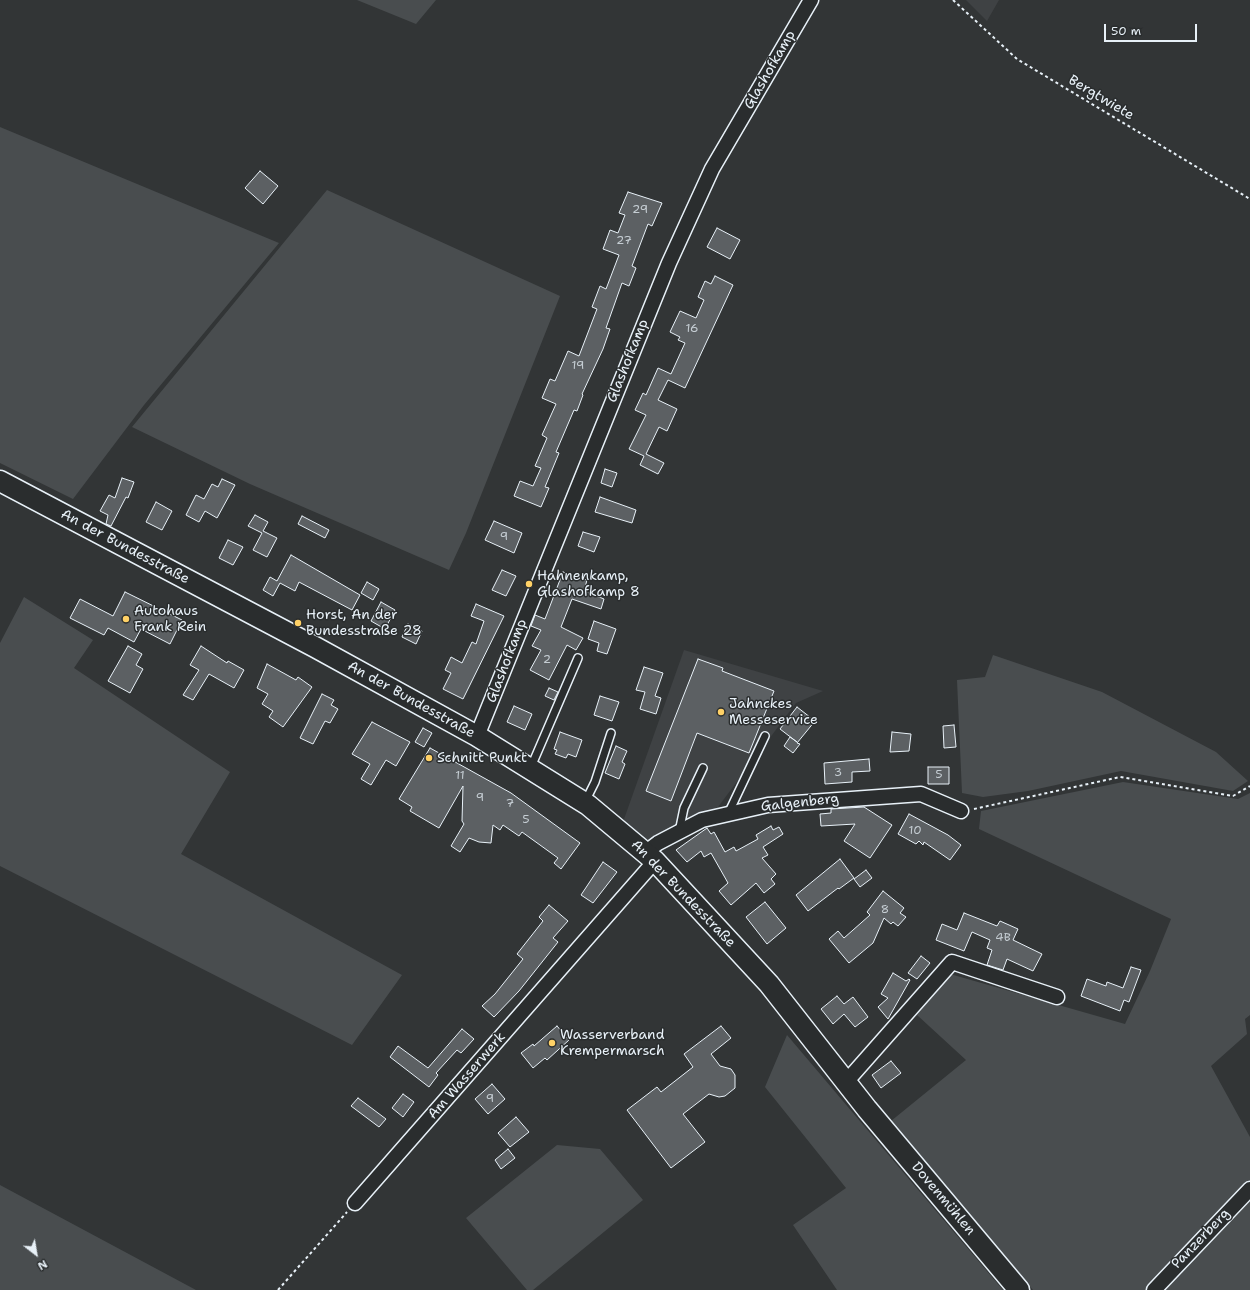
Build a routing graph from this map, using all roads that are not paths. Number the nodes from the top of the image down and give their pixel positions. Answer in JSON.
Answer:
{"nodes":[{"id":1,"x":811,"y":0,"type":"edge"},
{"id":2,"x":0,"y":481,"type":"edge"},
{"id":3,"x":578,"y":658,"type":"dead end"},
{"id":4,"x":611,"y":733,"type":"dead end"},
{"id":5,"x":477,"y":736,"type":"junction"},
{"id":6,"x":764,"y":736,"type":"dead end"},
{"id":7,"x":703,"y":768,"type":"dead end"},
{"id":8,"x":530,"y":770,"type":"junction"},
{"id":9,"x":585,"y":803,"type":"junction"},
{"id":10,"x":961,"y":812,"type":"road end"},
{"id":11,"x":728,"y":814,"type":"junction"},
{"id":12,"x":679,"y":832,"type":"junction"},
{"id":13,"x":650,"y":856,"type":"junction"},
{"id":14,"x":1057,"y":997,"type":"dead end"},
{"id":15,"x":846,"y":1082,"type":"junction"},
{"id":16,"x":867,"y":1109,"type":"joint"},
{"id":17,"x":1250,"y":1189,"type":"edge"},
{"id":18,"x":355,"y":1203,"type":"road end"},
{"id":19,"x":1019,"y":1290,"type":"edge"},
{"id":20,"x":1154,"y":1290,"type":"edge"}],
"edges":[{"from":1,"to":5,"type":"street","name":"Glashofkamp"},
{"from":2,"to":5,"type":"main road","name":"An der Bundesstraße"},
{"from":3,"to":8,"type":"lane"},
{"from":4,"to":9,"type":"lane"},
{"from":5,"to":8,"type":"main road","name":"An der Bundesstraße"},
{"from":6,"to":11,"type":"lane"},
{"from":7,"to":12,"type":"lane"},
{"from":8,"to":9,"type":"main road","name":"An der Bundesstraße"},
{"from":9,"to":13,"type":"main road","name":"An der Bundesstraße"},
{"from":10,"to":11,"type":"street","name":"Galgenberg"},
{"from":11,"to":12,"type":"street","name":"Galgenberg"},
{"from":12,"to":13,"type":"street","name":"Galgenberg"},
{"from":13,"to":15,"type":"main road","name":"An der Bundesstraße"},
{"from":13,"to":18,"type":"street","name":"Am Wasserwerk"},
{"from":14,"to":15,"type":"street"},
{"from":15,"to":16,"type":"main road","name":"An der Bundesstraße"},
{"from":16,"to":19,"type":"main road","name":"Dovenmühlen"},
{"from":17,"to":20,"type":"street","name":"Panzerberg"}]}
